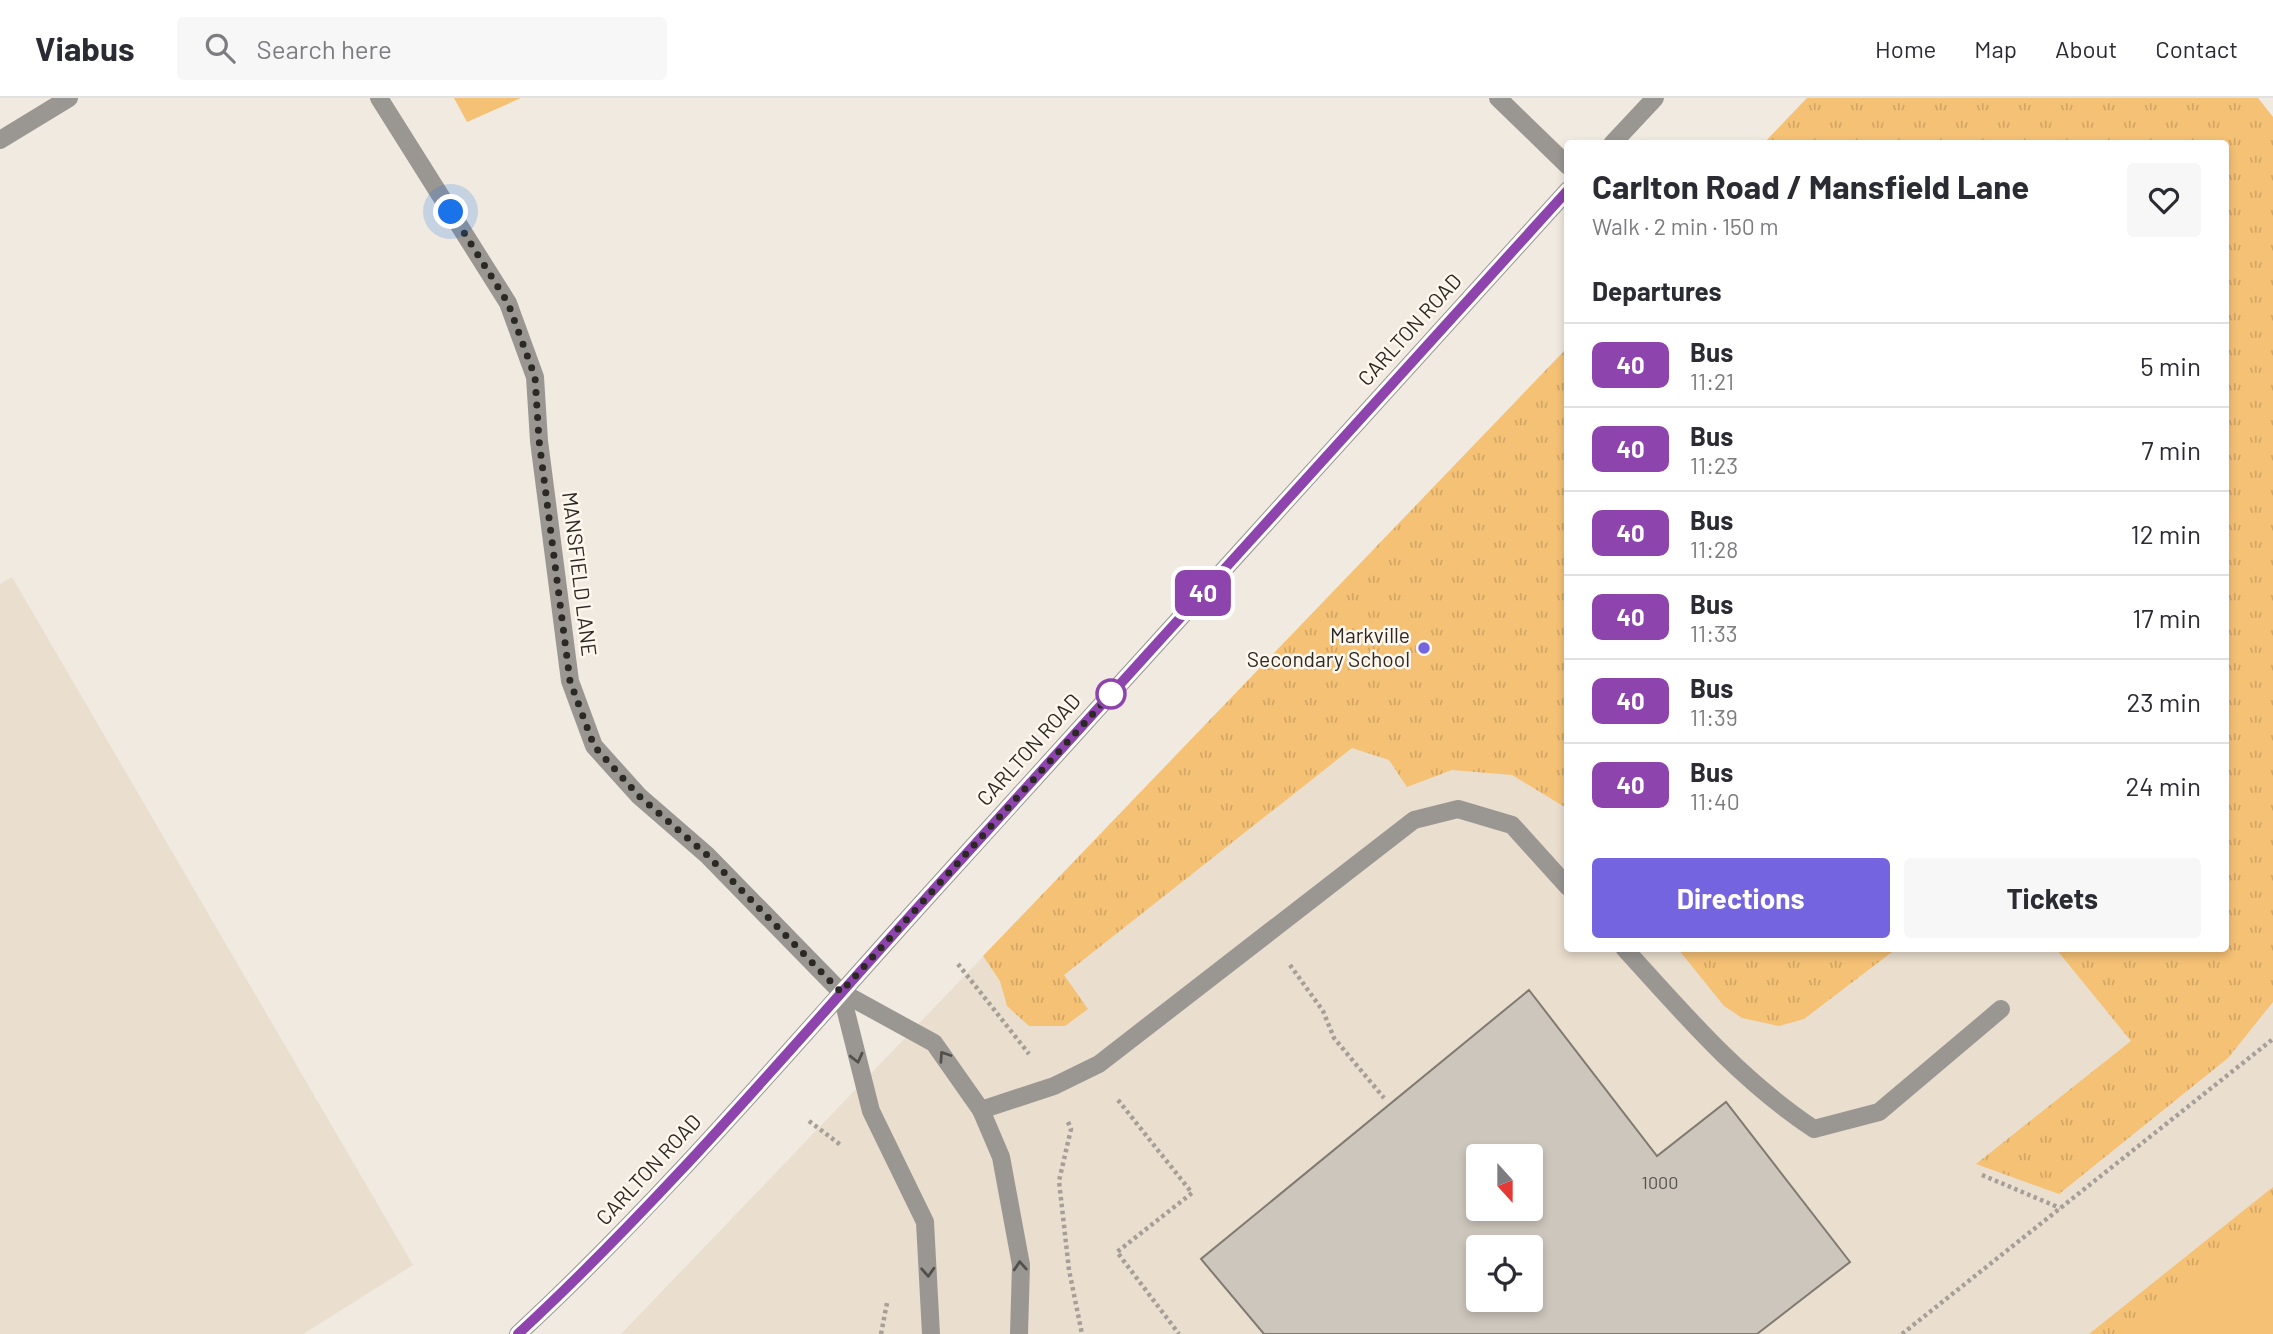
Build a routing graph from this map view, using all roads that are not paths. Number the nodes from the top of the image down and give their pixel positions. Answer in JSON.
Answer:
{"nodes":[{"id":1,"x":69,"y":98,"type":"edge"},
{"id":2,"x":379,"y":98,"type":"edge"},
{"id":3,"x":1498,"y":98,"type":"edge"},
{"id":4,"x":1655,"y":98,"type":"edge"},
{"id":5,"x":0,"y":140,"type":"edge"},
{"id":6,"x":1616,"y":140,"type":"edge"},
{"id":7,"x":1564,"y":162,"type":"edge"},
{"id":8,"x":1564,"y":194,"type":"edge"},
{"id":9,"x":1564,"y":883,"type":"edge"},
{"id":10,"x":1628,"y":952,"type":"edge"},
{"id":11,"x":841,"y":992,"type":"junction"},
{"id":12,"x":2001,"y":1009,"type":"dead end"},
{"id":13,"x":981,"y":1110,"type":"junction"},
{"id":14,"x":518,"y":1334,"type":"edge"},
{"id":15,"x":931,"y":1334,"type":"edge"},
{"id":16,"x":1019,"y":1334,"type":"edge"}],
"edges":[{"from":1,"to":5,"type":"street"},
{"from":2,"to":11,"type":"street","name":"MANSFIELD LANE"},
{"from":3,"to":7,"type":"street"},
{"from":4,"to":6,"type":"street"},
{"from":8,"to":11,"type":"street","name":"CARLTON ROAD"},
{"from":9,"to":13,"type":"street"},
{"from":10,"to":12,"type":"street"},
{"from":13,"to":11,"type":"street","one_way":true},
{"from":11,"to":14,"type":"street","name":"CARLTON ROAD"},
{"from":11,"to":15,"type":"street","one_way":true},
{"from":16,"to":13,"type":"street","one_way":true}]}
